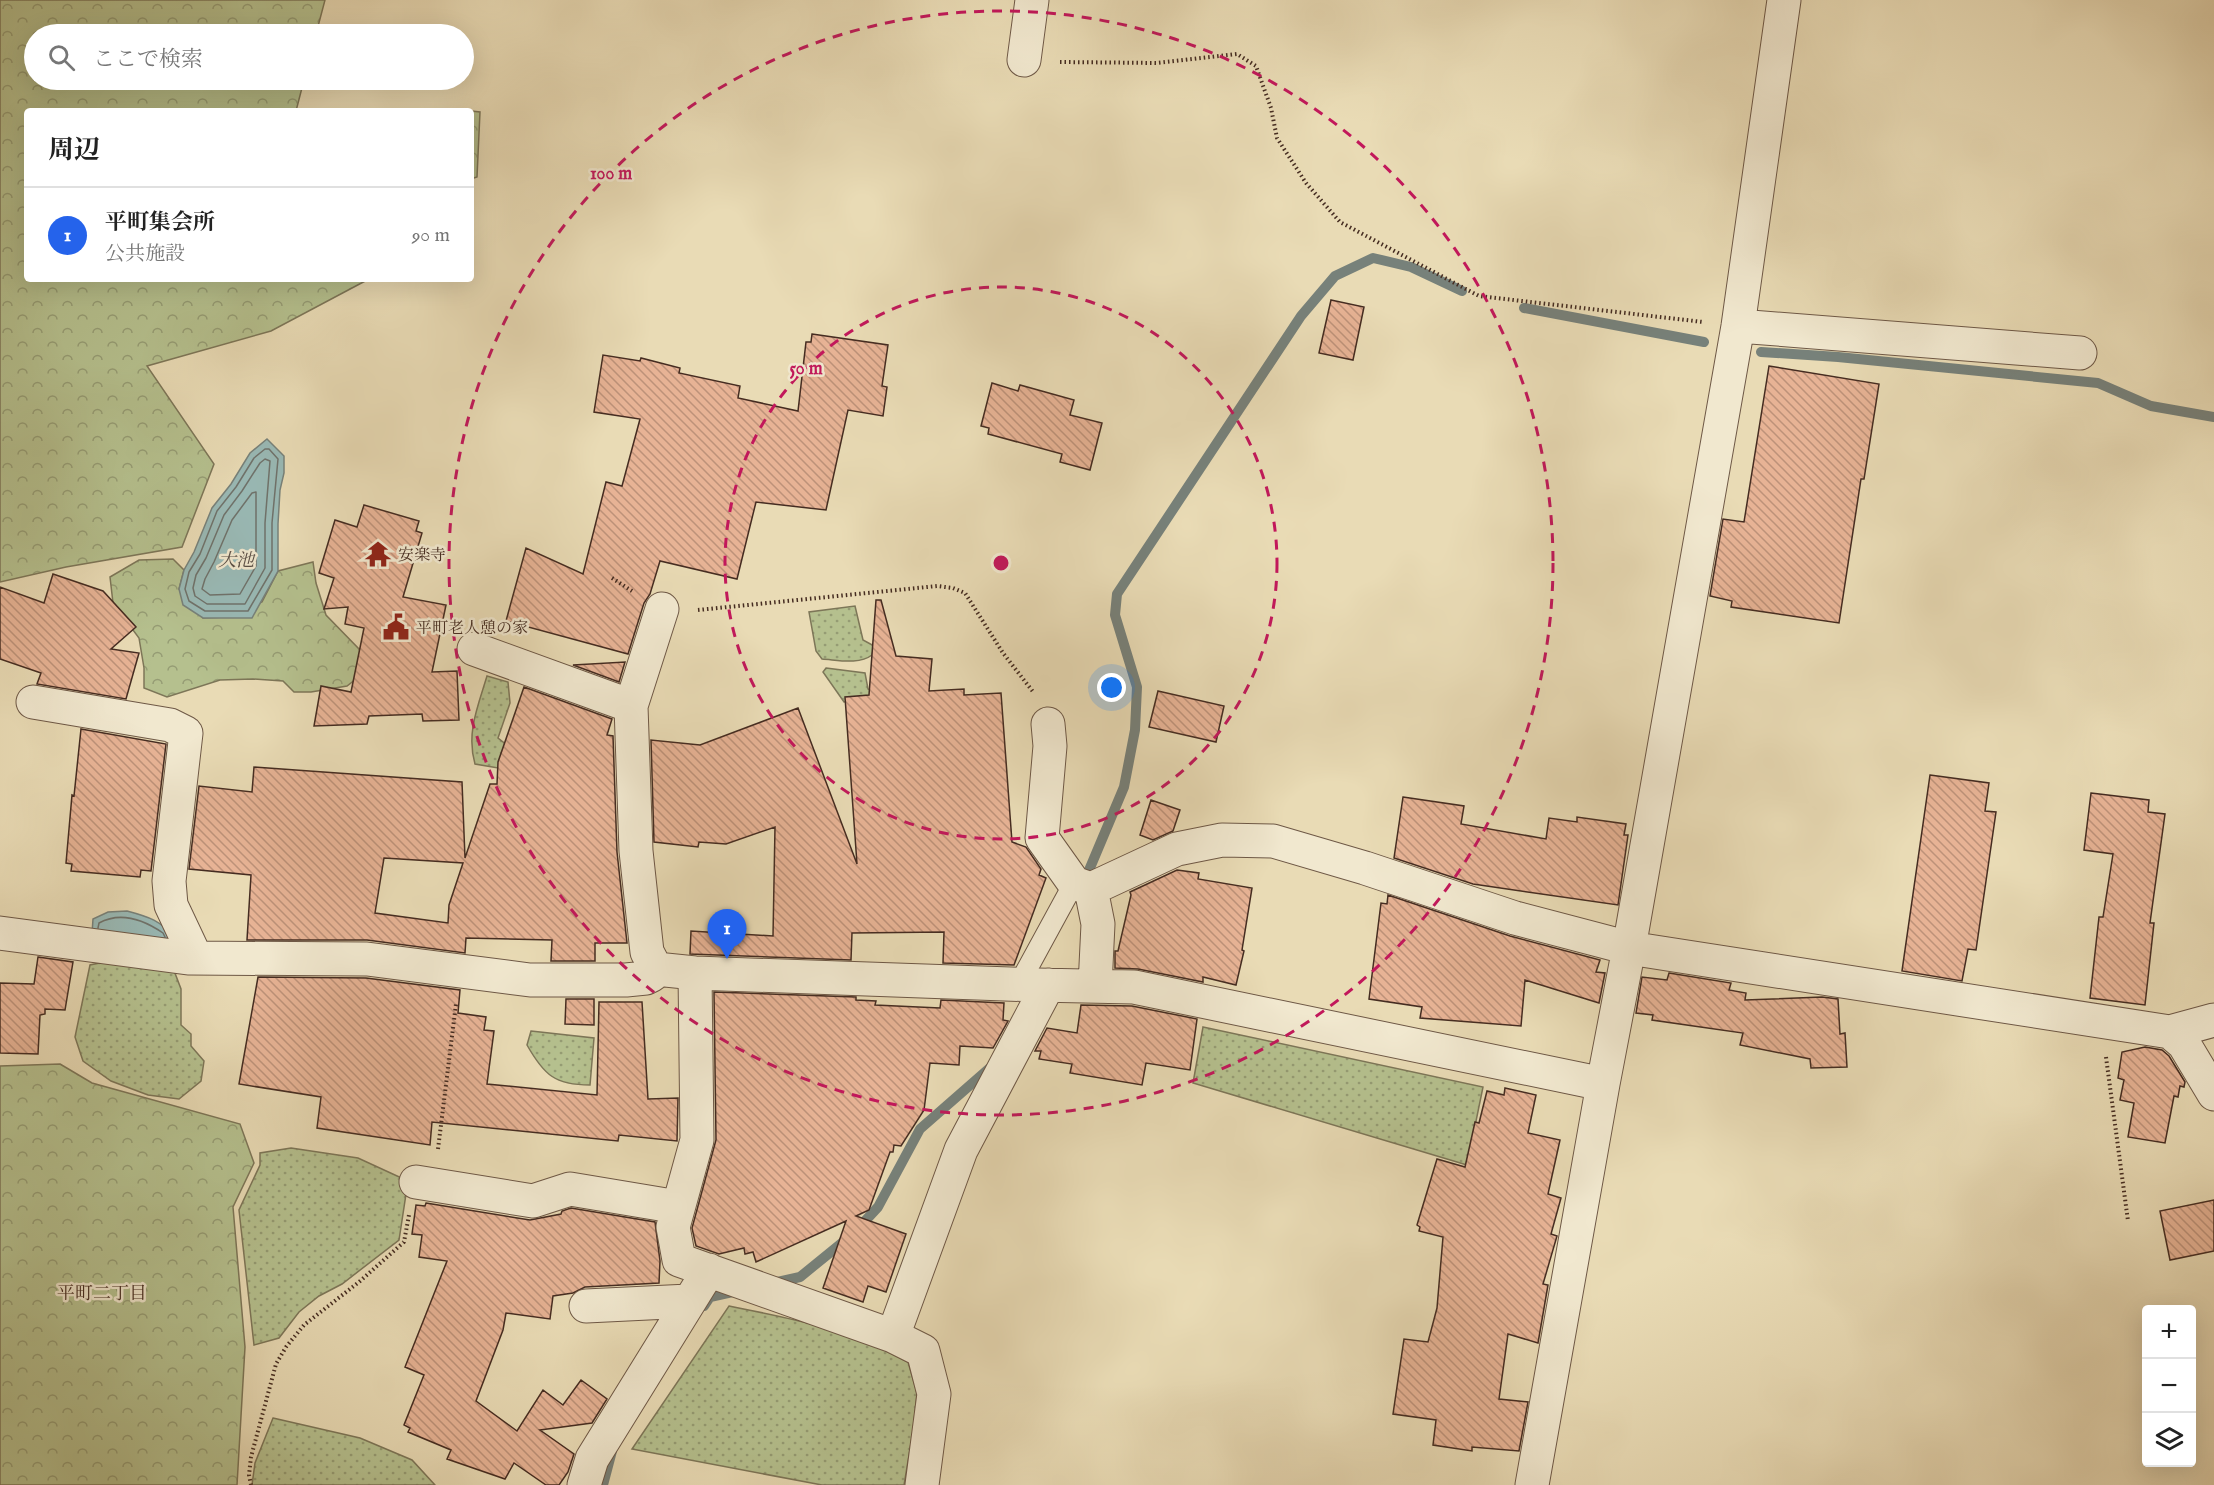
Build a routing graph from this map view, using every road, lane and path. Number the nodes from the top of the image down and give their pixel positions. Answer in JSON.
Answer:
{"nodes":[{"id":1,"x":1032,"y":0,"type":"edge"},
{"id":2,"x":1784,"y":0,"type":"edge"},
{"id":3,"x":1024,"y":60,"type":"joint"},
{"id":4,"x":1738,"y":326,"type":"junction"},
{"id":5,"x":2080,"y":353,"type":"dead end"},
{"id":6,"x":662,"y":609,"type":"joint"},
{"id":7,"x":474,"y":649,"type":"dead end"},
{"id":8,"x":33,"y":702,"type":"dead end"},
{"id":9,"x":631,"y":706,"type":"junction"},
{"id":10,"x":1048,"y":724,"type":"joint"},
{"id":11,"x":1083,"y":886,"type":"junction"},
{"id":12,"x":0,"y":933,"type":"edge"},
{"id":13,"x":1629,"y":948,"type":"junction"},
{"id":14,"x":196,"y":958,"type":"junction"},
{"id":15,"x":656,"y":969,"type":"junction"},
{"id":16,"x":460,"y":971,"type":"junction"},
{"id":17,"x":695,"y":973,"type":"junction"},
{"id":18,"x":1034,"y":985,"type":"junction"},
{"id":19,"x":1095,"y":986,"type":"junction"},
{"id":20,"x":2214,"y":1020,"type":"edge"},
{"id":21,"x":2108,"y":1023,"type":"junction"},
{"id":22,"x":2170,"y":1032,"type":"junction"},
{"id":23,"x":1603,"y":1084,"type":"junction"},
{"id":24,"x":2214,"y":1094,"type":"edge"},
{"id":25,"x":424,"y":1184,"type":"junction"},
{"id":26,"x":678,"y":1206,"type":"junction"},
{"id":27,"x":2128,"y":1221,"type":"dead end"},
{"id":28,"x":715,"y":1272,"type":"junction"},
{"id":29,"x":689,"y":1301,"type":"junction"},
{"id":30,"x":586,"y":1306,"type":"dead end"},
{"id":31,"x":893,"y":1336,"type":"junction"},
{"id":32,"x":251,"y":1485,"type":"edge"},
{"id":33,"x":584,"y":1485,"type":"edge"},
{"id":34,"x":922,"y":1485,"type":"edge"},
{"id":35,"x":1532,"y":1485,"type":"edge"}],
"edges":[{"from":1,"to":3,"type":"street"},
{"from":2,"to":4,"type":"street"},
{"from":3,"to":4,"type":"path"},
{"from":4,"to":5,"type":"street"},
{"from":4,"to":13,"type":"street"},
{"from":6,"to":9,"type":"street"},
{"from":6,"to":10,"type":"path"},
{"from":7,"to":9,"type":"street"},
{"from":8,"to":14,"type":"street"},
{"from":9,"to":15,"type":"street"},
{"from":10,"to":11,"type":"street"},
{"from":11,"to":13,"type":"street"},
{"from":11,"to":18,"type":"lane"},
{"from":11,"to":19,"type":"street"},
{"from":12,"to":14,"type":"street"},
{"from":13,"to":21,"type":"street"},
{"from":13,"to":23,"type":"street"},
{"from":14,"to":16,"type":"street"},
{"from":15,"to":16,"type":"street"},
{"from":15,"to":17,"type":"street"},
{"from":16,"to":25,"type":"path"},
{"from":17,"to":18,"type":"street"},
{"from":17,"to":26,"type":"street"},
{"from":18,"to":19,"type":"street"},
{"from":18,"to":31,"type":"street"},
{"from":19,"to":23,"type":"street"},
{"from":20,"to":22,"type":"street"},
{"from":21,"to":22,"type":"street"},
{"from":21,"to":27,"type":"path"},
{"from":22,"to":24,"type":"street"},
{"from":23,"to":35,"type":"street"},
{"from":25,"to":26,"type":"street"},
{"from":25,"to":32,"type":"path"},
{"from":26,"to":28,"type":"street"},
{"from":28,"to":29,"type":"street"},
{"from":28,"to":31,"type":"street"},
{"from":29,"to":30,"type":"street"},
{"from":29,"to":33,"type":"street"},
{"from":31,"to":34,"type":"street"}]}
